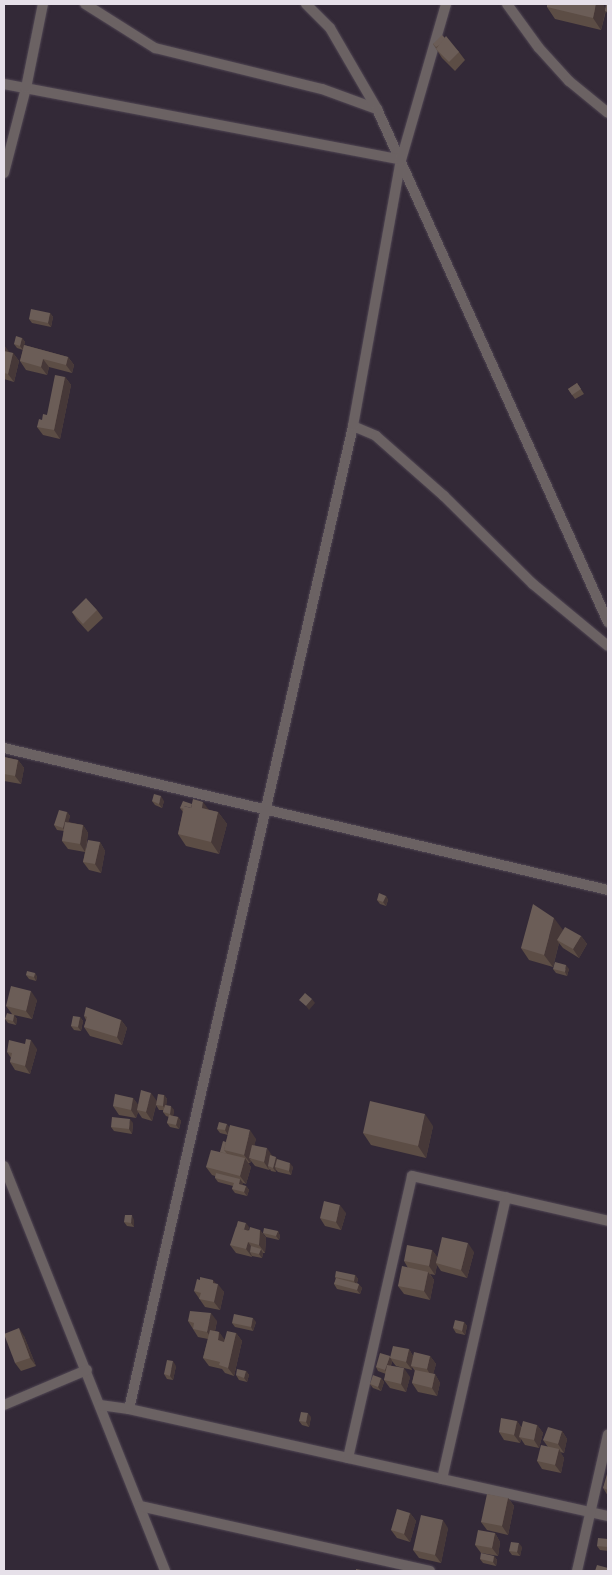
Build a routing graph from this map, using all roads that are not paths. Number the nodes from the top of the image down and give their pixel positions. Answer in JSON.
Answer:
{"nodes":[{"id":1,"x":43,"y":4,"type":"edge"},
{"id":2,"x":85,"y":4,"type":"edge"},
{"id":3,"x":306,"y":4,"type":"edge"},
{"id":4,"x":446,"y":4,"type":"edge"},
{"id":5,"x":507,"y":4,"type":"edge"},
{"id":6,"x":4,"y":84,"type":"edge"},
{"id":7,"x":26,"y":88,"type":"junction"},
{"id":8,"x":377,"y":109,"type":"junction"},
{"id":9,"x":608,"y":113,"type":"edge"},
{"id":10,"x":401,"y":160,"type":"junction"},
{"id":11,"x":4,"y":173,"type":"edge"},
{"id":12,"x":353,"y":426,"type":"junction"},
{"id":13,"x":608,"y":622,"type":"edge"},
{"id":14,"x":608,"y":646,"type":"edge"},
{"id":15,"x":4,"y":748,"type":"edge"},
{"id":16,"x":266,"y":809,"type":"junction"},
{"id":17,"x":608,"y":890,"type":"edge"},
{"id":18,"x":4,"y":1166,"type":"edge"},
{"id":19,"x":506,"y":1197,"type":"junction"},
{"id":20,"x":608,"y":1221,"type":"edge"},
{"id":21,"x":87,"y":1370,"type":"junction"},
{"id":22,"x":100,"y":1404,"type":"junction"},
{"id":23,"x":4,"y":1405,"type":"edge"},
{"id":24,"x":129,"y":1409,"type":"junction"},
{"id":25,"x":608,"y":1434,"type":"edge"},
{"id":26,"x":348,"y":1458,"type":"junction"},
{"id":27,"x":442,"y":1479,"type":"junction"},
{"id":28,"x":140,"y":1506,"type":"junction"},
{"id":29,"x":590,"y":1513,"type":"junction"},
{"id":30,"x":608,"y":1516,"type":"edge"},
{"id":31,"x":165,"y":1571,"type":"edge"},
{"id":32,"x":430,"y":1571,"type":"edge"},
{"id":33,"x":577,"y":1571,"type":"edge"}],
"edges":[{"from":1,"to":7,"type":"street"},
{"from":2,"to":8,"type":"street"},
{"from":3,"to":8,"type":"street"},
{"from":4,"to":10,"type":"street"},
{"from":5,"to":9,"type":"street"},
{"from":6,"to":7,"type":"street"},
{"from":7,"to":10,"type":"street"},
{"from":7,"to":11,"type":"street"},
{"from":8,"to":10,"type":"street"},
{"from":10,"to":12,"type":"street"},
{"from":10,"to":13,"type":"street"},
{"from":12,"to":14,"type":"street"},
{"from":12,"to":16,"type":"street"},
{"from":15,"to":16,"type":"street"},
{"from":16,"to":17,"type":"street"},
{"from":16,"to":24,"type":"street"},
{"from":18,"to":21,"type":"street"},
{"from":19,"to":20,"type":"street"},
{"from":19,"to":26,"type":"street"},
{"from":19,"to":27,"type":"street"},
{"from":21,"to":22,"type":"street"},
{"from":21,"to":23,"type":"street"},
{"from":22,"to":24,"type":"street"},
{"from":22,"to":28,"type":"street"},
{"from":24,"to":26,"type":"street"},
{"from":25,"to":29,"type":"street"},
{"from":26,"to":27,"type":"street"},
{"from":27,"to":29,"type":"street"},
{"from":28,"to":31,"type":"street"},
{"from":28,"to":32,"type":"street"},
{"from":29,"to":30,"type":"street"},
{"from":29,"to":33,"type":"street"}]}
